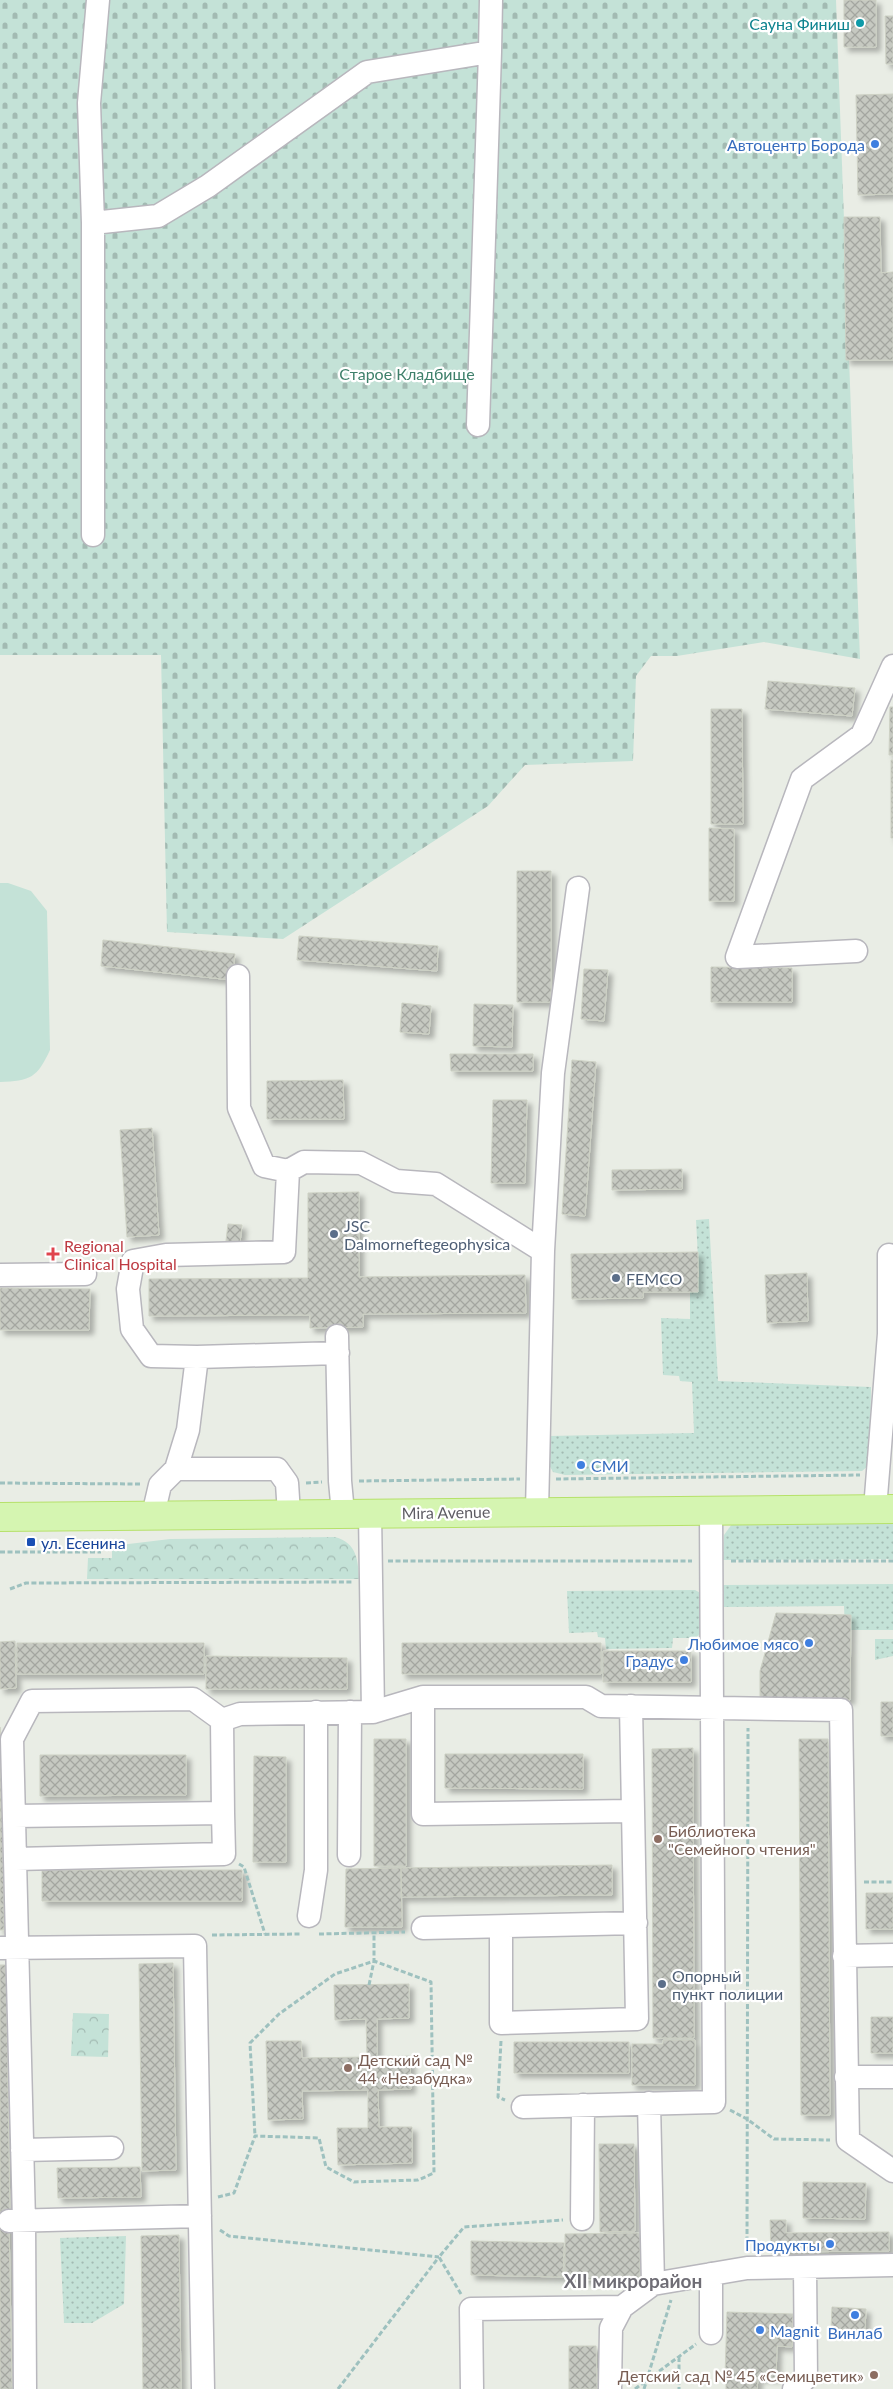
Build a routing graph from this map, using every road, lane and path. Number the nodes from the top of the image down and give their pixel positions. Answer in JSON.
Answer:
{"nodes":[{"id":1,"x":98,"y":0,"type":"edge"},
{"id":2,"x":492,"y":0,"type":"edge"},
{"id":3,"x":490,"y":52,"type":"junction"},
{"id":4,"x":93,"y":224,"type":"junction"},
{"id":5,"x":478,"y":426,"type":"dead end"},
{"id":6,"x":93,"y":535,"type":"dead end"},
{"id":7,"x":893,"y":666,"type":"edge"},
{"id":8,"x":578,"y":888,"type":"dead end"},
{"id":9,"x":856,"y":951,"type":"dead end"},
{"id":10,"x":238,"y":976,"type":"dead end"},
{"id":11,"x":288,"y":1171,"type":"junction"},
{"id":12,"x":543,"y":1251,"type":"junction"},
{"id":13,"x":889,"y":1255,"type":"dead end"},
{"id":14,"x":86,"y":1274,"type":"dead end"},
{"id":15,"x":0,"y":1275,"type":"edge"},
{"id":16,"x":891,"y":1334,"type":"edge"},
{"id":17,"x":197,"y":1357,"type":"junction"},
{"id":18,"x":176,"y":1469,"type":"junction"},
{"id":19,"x":0,"y":1483,"type":"edge"},
{"id":20,"x":160,"y":1485,"type":"junction"},
{"id":21,"x":711,"y":1509,"type":"junction"},
{"id":22,"x":884,"y":1509,"type":"edge"},
{"id":23,"x":537,"y":1511,"type":"junction"},
{"id":24,"x":343,"y":1513,"type":"junction"},
{"id":25,"x":370,"y":1513,"type":"junction"},
{"id":26,"x":289,"y":1514,"type":"junction"},
{"id":27,"x":153,"y":1515,"type":"junction"},
{"id":28,"x":0,"y":1517,"type":"edge"},
{"id":29,"x":0,"y":1552,"type":"edge"},
{"id":30,"x":101,"y":1552,"type":"dead end"},
{"id":31,"x":711,"y":1561,"type":"junction"},
{"id":32,"x":893,"y":1561,"type":"edge"},
{"id":33,"x":371,"y":1571,"type":"junction"},
{"id":34,"x":10,"y":1589,"type":"dead end"},
{"id":35,"x":423,"y":1697,"type":"junction"},
{"id":36,"x":631,"y":1706,"type":"junction"},
{"id":37,"x":714,"y":1706,"type":"junction"},
{"id":38,"x":748,"y":1709,"type":"junction"},
{"id":39,"x":316,"y":1712,"type":"junction"},
{"id":40,"x":350,"y":1712,"type":"junction"},
{"id":41,"x":373,"y":1712,"type":"junction"},
{"id":42,"x":222,"y":1720,"type":"junction"},
{"id":43,"x":631,"y":1811,"type":"junction"},
{"id":44,"x":223,"y":1813,"type":"junction"},
{"id":45,"x":15,"y":1816,"type":"junction"},
{"id":46,"x":224,"y":1854,"type":"junction"},
{"id":47,"x":349,"y":1855,"type":"dead end"},
{"id":48,"x":16,"y":1859,"type":"junction"},
{"id":49,"x":844,"y":1882,"type":"junction"},
{"id":50,"x":893,"y":1882,"type":"edge"},
{"id":51,"x":309,"y":1916,"type":"dead end"},
{"id":52,"x":636,"y":1923,"type":"junction"},
{"id":53,"x":501,"y":1927,"type":"junction"},
{"id":54,"x":423,"y":1928,"type":"dead end"},
{"id":55,"x":374,"y":1933,"type":"dead end"},
{"id":56,"x":265,"y":1934,"type":"dead end"},
{"id":57,"x":9,"y":1948,"type":"edge"},
{"id":58,"x":893,"y":1955,"type":"edge"},
{"id":59,"x":844,"y":1956,"type":"junction"},
{"id":60,"x":374,"y":1961,"type":"junction"},
{"id":61,"x":370,"y":1985,"type":"dead end"},
{"id":62,"x":501,"y":2022,"type":"junction"},
{"id":63,"x":846,"y":2077,"type":"junction"},
{"id":64,"x":893,"y":2077,"type":"edge"},
{"id":65,"x":649,"y":2103,"type":"junction"},
{"id":66,"x":583,"y":2105,"type":"junction"},
{"id":67,"x":523,"y":2107,"type":"joint"},
{"id":68,"x":747,"y":2119,"type":"junction"},
{"id":69,"x":256,"y":2136,"type":"junction"},
{"id":70,"x":848,"y":2140,"type":"junction"},
{"id":71,"x":112,"y":2148,"type":"dead end"},
{"id":72,"x":22,"y":2150,"type":"junction"},
{"id":73,"x":893,"y":2171,"type":"edge"},
{"id":74,"x":200,"y":2208,"type":"junction"},
{"id":75,"x":582,"y":2219,"type":"joint"},
{"id":76,"x":16,"y":2221,"type":"junction"},
{"id":77,"x":439,"y":2257,"type":"junction"},
{"id":78,"x":893,"y":2265,"type":"edge"},
{"id":79,"x":805,"y":2267,"type":"junction"},
{"id":80,"x":747,"y":2268,"type":"junction"},
{"id":81,"x":711,"y":2274,"type":"junction"},
{"id":82,"x":677,"y":2280,"type":"junction"},
{"id":83,"x":653,"y":2284,"type":"junction"},
{"id":84,"x":622,"y":2307,"type":"junction"},
{"id":85,"x":471,"y":2309,"type":"junction"},
{"id":86,"x":711,"y":2333,"type":"joint"},
{"id":87,"x":679,"y":2356,"type":"junction"},
{"id":88,"x":647,"y":2380,"type":"junction"},
{"id":89,"x":24,"y":2389,"type":"edge"},
{"id":90,"x":203,"y":2389,"type":"edge"},
{"id":91,"x":338,"y":2389,"type":"edge"},
{"id":92,"x":472,"y":2389,"type":"edge"},
{"id":93,"x":610,"y":2389,"type":"edge"},
{"id":94,"x":635,"y":2389,"type":"edge"},
{"id":95,"x":644,"y":2389,"type":"edge"},
{"id":96,"x":679,"y":2389,"type":"edge"},
{"id":97,"x":794,"y":2389,"type":"edge"}],
"edges":[{"from":1,"to":4,"type":"lane"},
{"from":2,"to":3,"type":"lane"},
{"from":3,"to":4,"type":"lane"},
{"from":3,"to":5,"type":"lane"},
{"from":4,"to":6,"type":"lane"},
{"from":7,"to":9,"type":"lane"},
{"from":8,"to":12,"type":"lane"},
{"from":10,"to":11,"type":"lane"},
{"from":11,"to":12,"type":"lane"},
{"from":11,"to":17,"type":"lane"},
{"from":12,"to":23,"type":"lane"},
{"from":13,"to":16,"type":"lane"},
{"from":14,"to":15,"type":"lane"},
{"from":16,"to":22,"type":"lane"},
{"from":17,"to":18,"type":"lane"},
{"from":17,"to":24,"type":"lane"},
{"from":18,"to":20,"type":"lane"},
{"from":18,"to":26,"type":"lane"},
{"from":19,"to":20,"type":"path"},
{"from":20,"to":27,"type":"lane"},
{"from":21,"to":22,"type":"main road","name":"Mira Avenue"},
{"from":21,"to":23,"type":"main road","name":"Mira Avenue"},
{"from":21,"to":31,"type":"lane"},
{"from":23,"to":25,"type":"main road","name":"Mira Avenue"},
{"from":24,"to":25,"type":"main road","name":"Mira Avenue"},
{"from":24,"to":26,"type":"main road","name":"Mira Avenue"},
{"from":25,"to":33,"type":"lane"},
{"from":26,"to":27,"type":"main road","name":"Mira Avenue"},
{"from":27,"to":28,"type":"main road","name":"Mira Avenue"},
{"from":29,"to":30,"type":"path"},
{"from":31,"to":32,"type":"path"},
{"from":31,"to":33,"type":"path"},
{"from":31,"to":37,"type":"lane"},
{"from":33,"to":34,"type":"path"},
{"from":33,"to":41,"type":"lane"},
{"from":35,"to":36,"type":"lane"},
{"from":35,"to":41,"type":"lane"},
{"from":35,"to":43,"type":"lane"},
{"from":36,"to":37,"type":"lane"},
{"from":36,"to":43,"type":"lane"},
{"from":37,"to":38,"type":"lane"},
{"from":37,"to":65,"type":"lane"},
{"from":38,"to":49,"type":"lane"},
{"from":38,"to":68,"type":"path"},
{"from":39,"to":40,"type":"lane"},
{"from":39,"to":42,"type":"lane"},
{"from":39,"to":51,"type":"lane"},
{"from":40,"to":41,"type":"lane"},
{"from":40,"to":47,"type":"lane"},
{"from":42,"to":44,"type":"lane"},
{"from":42,"to":45,"type":"lane"},
{"from":43,"to":52,"type":"lane"},
{"from":44,"to":45,"type":"lane"},
{"from":44,"to":46,"type":"lane"},
{"from":45,"to":48,"type":"lane"},
{"from":46,"to":48,"type":"lane"},
{"from":46,"to":56,"type":"path"},
{"from":48,"to":57,"type":"lane"},
{"from":49,"to":50,"type":"path"},
{"from":49,"to":59,"type":"lane"},
{"from":52,"to":53,"type":"lane"},
{"from":52,"to":62,"type":"lane"},
{"from":53,"to":54,"type":"lane"},
{"from":53,"to":62,"type":"lane"},
{"from":55,"to":60,"type":"path"},
{"from":57,"to":72,"type":"lane"},
{"from":57,"to":74,"type":"lane"},
{"from":58,"to":59,"type":"lane"},
{"from":59,"to":63,"type":"lane"},
{"from":60,"to":61,"type":"path"},
{"from":60,"to":69,"type":"path"},
{"from":60,"to":69,"type":"path"},
{"from":62,"to":67,"type":"path"},
{"from":63,"to":64,"type":"lane"},
{"from":63,"to":70,"type":"lane"},
{"from":65,"to":66,"type":"lane"},
{"from":65,"to":83,"type":"lane"},
{"from":66,"to":67,"type":"lane"},
{"from":66,"to":75,"type":"lane"},
{"from":68,"to":70,"type":"path"},
{"from":68,"to":80,"type":"path"},
{"from":69,"to":74,"type":"path"},
{"from":70,"to":73,"type":"lane"},
{"from":71,"to":72,"type":"lane"},
{"from":72,"to":76,"type":"lane"},
{"from":74,"to":76,"type":"lane"},
{"from":74,"to":77,"type":"path"},
{"from":74,"to":90,"type":"lane"},
{"from":75,"to":77,"type":"path"},
{"from":76,"to":89,"type":"lane"},
{"from":77,"to":85,"type":"path"},
{"from":77,"to":91,"type":"path"},
{"from":78,"to":79,"type":"lane"},
{"from":79,"to":80,"type":"lane"},
{"from":79,"to":97,"type":"lane"},
{"from":80,"to":81,"type":"lane"},
{"from":81,"to":82,"type":"lane"},
{"from":81,"to":86,"type":"lane"},
{"from":82,"to":83,"type":"lane"},
{"from":82,"to":88,"type":"path"},
{"from":83,"to":84,"type":"lane"},
{"from":84,"to":85,"type":"lane"},
{"from":84,"to":93,"type":"lane"},
{"from":85,"to":92,"type":"lane"},
{"from":86,"to":87,"type":"path"},
{"from":87,"to":88,"type":"path"},
{"from":87,"to":96,"type":"path"},
{"from":88,"to":94,"type":"path"},
{"from":88,"to":95,"type":"path"}]}
